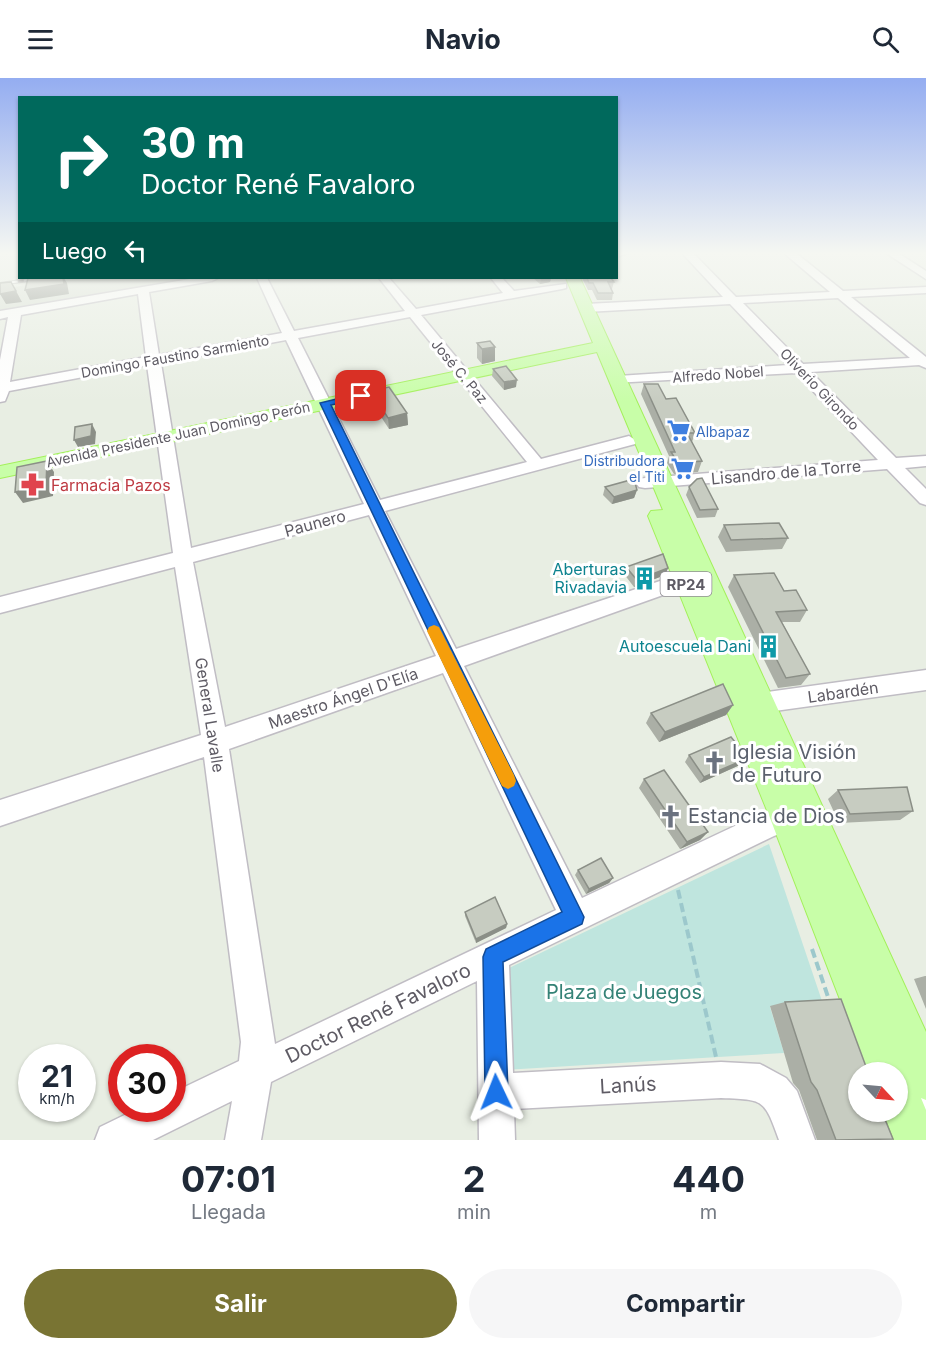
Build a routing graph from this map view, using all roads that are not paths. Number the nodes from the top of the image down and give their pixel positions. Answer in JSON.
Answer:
{"nodes":[{"id":1,"x":75,"y":303,"type":"edge"},
{"id":2,"x":144,"y":303,"type":"edge"},
{"id":3,"x":274,"y":303,"type":"edge"},
{"id":4,"x":404,"y":303,"type":"edge"},
{"id":5,"x":476,"y":303,"type":"edge"},
{"id":6,"x":575,"y":303,"type":"edge"},
{"id":7,"x":582,"y":303,"type":"edge"},
{"id":8,"x":700,"y":303,"type":"edge"},
{"id":9,"x":735,"y":303,"type":"edge"},
{"id":10,"x":850,"y":303,"type":"edge"},
{"id":11,"x":586,"y":308,"type":"junction"},
{"id":12,"x":15,"y":313,"type":"junction"},
{"id":13,"x":413,"y":314,"type":"junction"},
{"id":14,"x":0,"y":315,"type":"edge"},
{"id":15,"x":290,"y":336,"type":"junction"},
{"id":16,"x":596,"y":348,"type":"junction"},
{"id":17,"x":153,"y":360,"type":"junction"},
{"id":18,"x":925,"y":362,"type":"edge"},
{"id":19,"x":801,"y":368,"type":"junction"},
{"id":20,"x":464,"y":374,"type":"junction"},
{"id":21,"x":618,"y":380,"type":"junction"},
{"id":22,"x":1,"y":391,"type":"edge"},
{"id":23,"x":325,"y":403,"type":"junction"},
{"id":24,"x":165,"y":438,"type":"junction"},
{"id":25,"x":629,"y":441,"type":"junction"},
{"id":26,"x":926,"y":461,"type":"edge"},
{"id":27,"x":891,"y":464,"type":"junction"},
{"id":28,"x":537,"y":465,"type":"junction"},
{"id":29,"x":0,"y":472,"type":"edge"},
{"id":30,"x":654,"y":482,"type":"junction"},
{"id":31,"x":926,"y":499,"type":"edge"},
{"id":32,"x":375,"y":507,"type":"junction"},
{"id":33,"x":183,"y":558,"type":"junction"},
{"id":34,"x":684,"y":580,"type":"junction"},
{"id":35,"x":0,"y":605,"type":"edge"},
{"id":36,"x":449,"y":662,"type":"junction"},
{"id":37,"x":926,"y":680,"type":"edge"},
{"id":38,"x":760,"y":703,"type":"junction"},
{"id":39,"x":215,"y":742,"type":"junction"},
{"id":40,"x":0,"y":813,"type":"edge"},
{"id":41,"x":796,"y":814,"type":"junction"},
{"id":42,"x":575,"y":917,"type":"junction"},
{"id":43,"x":493,"y":957,"type":"junction"},
{"id":44,"x":255,"y":1072,"type":"junction"},
{"id":45,"x":496,"y":1092,"type":"junction"},
{"id":46,"x":909,"y":1099,"type":"edge"},
{"id":47,"x":113,"y":1140,"type":"edge"},
{"id":48,"x":243,"y":1140,"type":"edge"},
{"id":49,"x":497,"y":1140,"type":"edge"},
{"id":50,"x":797,"y":1140,"type":"edge"}],
"edges":[{"from":1,"to":12,"type":"street"},
{"from":2,"to":17,"type":"street","name":"General Lavalle"},
{"from":3,"to":15,"type":"street"},
{"from":4,"to":13,"type":"street","name":"José C. Paz"},
{"from":5,"to":13,"type":"street","name":"Domingo Faustino Sarmiento"},
{"from":6,"to":16,"type":"main road","number":"RP24"},
{"from":7,"to":11,"type":"main road","number":"RP24"},
{"from":8,"to":11,"type":"street"},
{"from":9,"to":19,"type":"street","name":"Oliverio Girondo"},
{"from":10,"to":18,"type":"street"},
{"from":11,"to":16,"type":"main road","number":"RP24"},
{"from":12,"to":14,"type":"street"},
{"from":12,"to":22,"type":"street"},
{"from":13,"to":15,"type":"street","name":"Domingo Faustino Sarmiento"},
{"from":13,"to":20,"type":"street","name":"José C. Paz"},
{"from":15,"to":17,"type":"street","name":"Domingo Faustino Sarmiento"},
{"from":15,"to":23,"type":"street"},
{"from":16,"to":20,"type":"main road","name":"Avenida Presidente Juan Domingo Perón"},
{"from":16,"to":21,"type":"main road","number":"RP24"},
{"from":16,"to":25,"type":"main road","number":"RP24"},
{"from":17,"to":22,"type":"street","name":"Domingo Faustino Sarmiento"},
{"from":17,"to":24,"type":"street","name":"General Lavalle"},
{"from":18,"to":19,"type":"street","name":"Alfredo Nobel"},
{"from":19,"to":21,"type":"street","name":"Alfredo Nobel"},
{"from":19,"to":27,"type":"street","name":"Oliverio Girondo"},
{"from":20,"to":23,"type":"main road","name":"Avenida Presidente Juan Domingo Perón"},
{"from":20,"to":28,"type":"street","name":"José C. Paz"},
{"from":21,"to":30,"type":"main road","number":"RP24"},
{"from":23,"to":24,"type":"main road","name":"Avenida Presidente Juan Domingo Perón"},
{"from":23,"to":32,"type":"street"},
{"from":24,"to":29,"type":"main road","name":"Avenida Presidente Juan Domingo Perón"},
{"from":24,"to":33,"type":"street","name":"General Lavalle"},
{"from":25,"to":28,"type":"street","name":"Paunero"},
{"from":25,"to":30,"type":"main road","number":"RP24"},
{"from":26,"to":27,"type":"street","name":"Lisandro de la Torre"},
{"from":27,"to":30,"type":"street","name":"Lisandro de la Torre"},
{"from":27,"to":31,"type":"street","name":"Oliverio Girondo"},
{"from":28,"to":32,"type":"street","name":"Paunero"},
{"from":30,"to":34,"type":"main road","number":"RP24"},
{"from":30,"to":38,"type":"main road","number":"RP24"},
{"from":32,"to":33,"type":"street","name":"Paunero"},
{"from":32,"to":36,"type":"street"},
{"from":33,"to":35,"type":"street","name":"Paunero"},
{"from":33,"to":39,"type":"street","name":"General Lavalle"},
{"from":34,"to":36,"type":"street","name":"Maestro Ángel D'Elía"},
{"from":34,"to":41,"type":"main road","number":"RP24"},
{"from":36,"to":39,"type":"street","name":"Maestro Ángel D'Elía"},
{"from":36,"to":42,"type":"street"},
{"from":37,"to":38,"type":"street","name":"Labardén"},
{"from":38,"to":41,"type":"main road","number":"RP24"},
{"from":39,"to":40,"type":"street","name":"Maestro Ángel D'Elía"},
{"from":39,"to":44,"type":"street","name":"General Lavalle"},
{"from":41,"to":42,"type":"street","name":"Doctor René Favaloro"},
{"from":41,"to":46,"type":"main road","number":"RP24"},
{"from":42,"to":43,"type":"street","name":"Doctor René Favaloro"},
{"from":43,"to":44,"type":"street","name":"Doctor René Favaloro"},
{"from":43,"to":45,"type":"street"},
{"from":44,"to":47,"type":"street","name":"Doctor René Favaloro"},
{"from":44,"to":48,"type":"street","name":"General Lavalle"},
{"from":45,"to":49,"type":"street"},
{"from":45,"to":50,"type":"street","name":"Lanús"}]}
